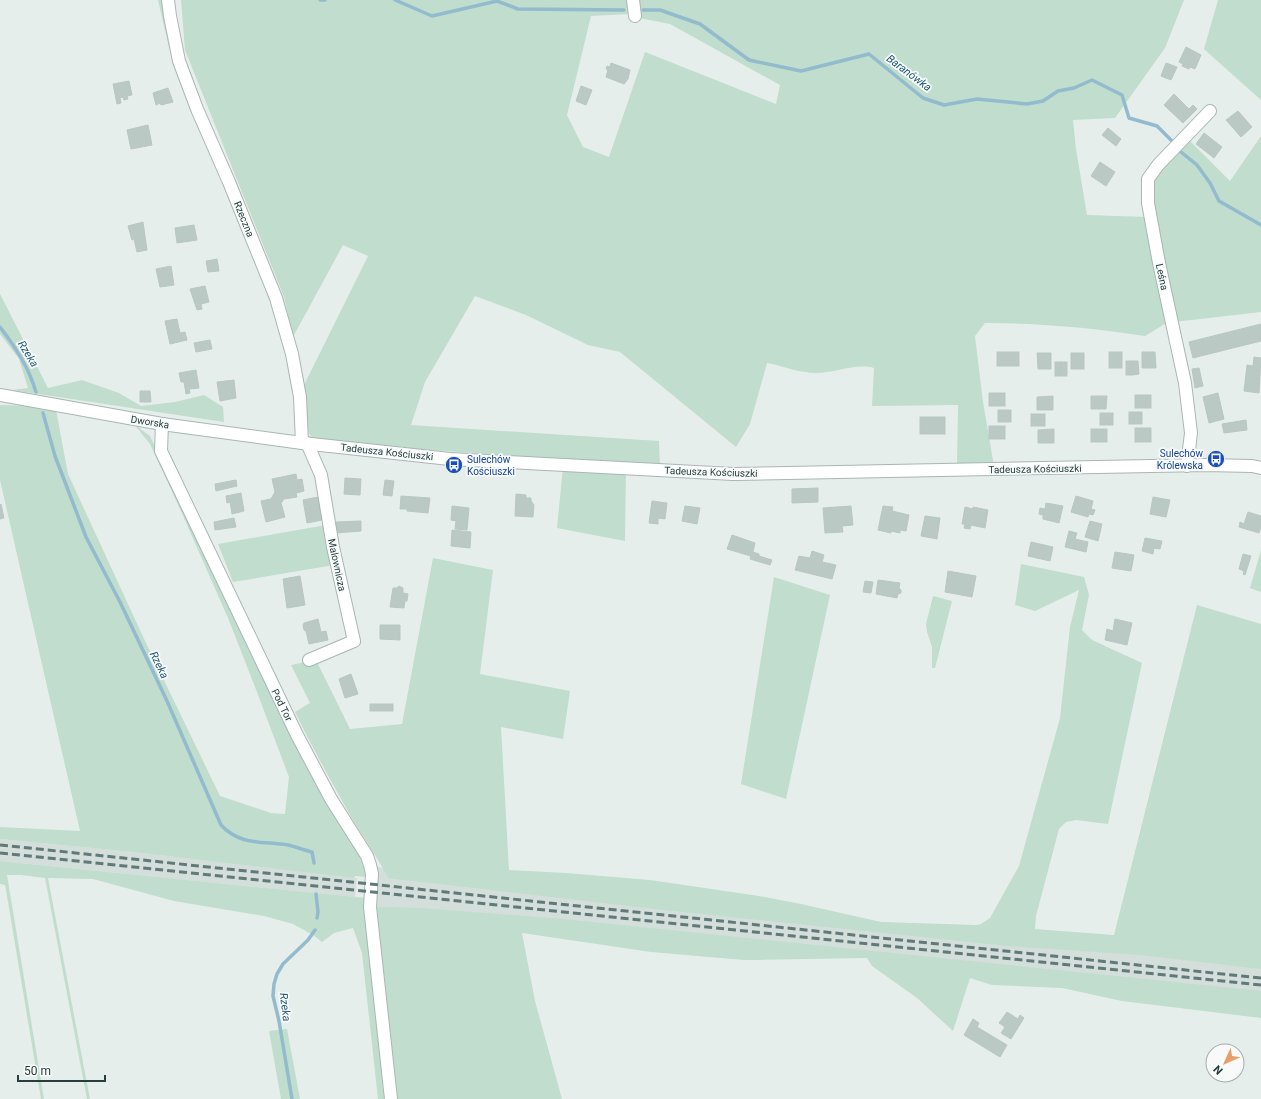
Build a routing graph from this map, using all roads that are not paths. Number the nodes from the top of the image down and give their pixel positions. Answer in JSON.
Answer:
{"nodes":[{"id":1,"x":168,"y":0,"type":"edge"},
{"id":2,"x":633,"y":0,"type":"edge"},
{"id":3,"x":634,"y":16,"type":"dead end"},
{"id":4,"x":1210,"y":111,"type":"dead end"},
{"id":5,"x":0,"y":395,"type":"edge"},
{"id":6,"x":162,"y":424,"type":"junction"},
{"id":7,"x":304,"y":443,"type":"junction"},
{"id":8,"x":1188,"y":466,"type":"junction"},
{"id":9,"x":1261,"y":468,"type":"edge"},
{"id":10,"x":309,"y":660,"type":"dead end"},
{"id":11,"x":391,"y":1099,"type":"edge"}],
"edges":[{"from":1,"to":7,"type":"street","name":"Rzeczna"},
{"from":2,"to":3,"type":"street"},
{"from":4,"to":8,"type":"street","name":"Leśna"},
{"from":5,"to":6,"type":"street","name":"Dworska"},
{"from":6,"to":7,"type":"street","name":"Dworska"},
{"from":6,"to":11,"type":"street","name":"Pod Tor"},
{"from":7,"to":8,"type":"street","name":"Tadeusza Kościuszki"},
{"from":7,"to":10,"type":"street","name":"Malownicza"},
{"from":8,"to":9,"type":"street","name":"Tadeusza Kościuszki"}]}
